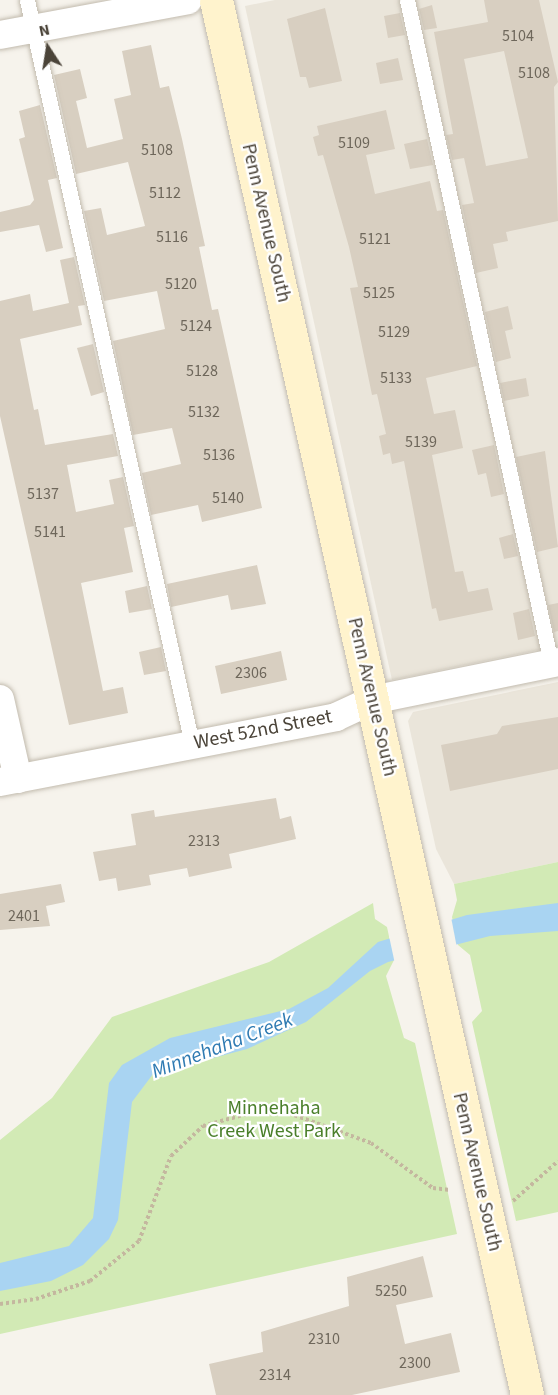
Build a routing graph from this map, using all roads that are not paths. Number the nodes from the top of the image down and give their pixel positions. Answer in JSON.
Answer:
{"nodes":[{"id":1,"x":27,"y":0,"type":"edge"},
{"id":2,"x":188,"y":0,"type":"edge"},
{"id":3,"x":216,"y":0,"type":"edge"},
{"id":4,"x":407,"y":0,"type":"edge"},
{"id":5,"x":33,"y":28,"type":"junction"},
{"id":6,"x":0,"y":35,"type":"edge"},
{"id":7,"x":554,"y":662,"type":"edge"},
{"id":8,"x":0,"y":699,"type":"edge"},
{"id":9,"x":372,"y":700,"type":"junction"},
{"id":10,"x":192,"y":744,"type":"junction"},
{"id":11,"x":9,"y":780,"type":"edge"},
{"id":12,"x":527,"y":1395,"type":"edge"}],
"edges":[{"from":1,"to":5,"type":"lane"},
{"from":2,"to":5,"type":"street"},
{"from":3,"to":9,"type":"main road","name":"Penn Avenue South"},
{"from":4,"to":7,"type":"lane"},
{"from":5,"to":6,"type":"street"},
{"from":5,"to":10,"type":"lane"},
{"from":7,"to":9,"type":"street","name":"West 52nd Street"},
{"from":8,"to":11,"type":"street"},
{"from":9,"to":10,"type":"street","name":"West 52nd Street"},
{"from":9,"to":12,"type":"main road","name":"Penn Avenue South"},
{"from":10,"to":11,"type":"street","name":"West 52nd Street"}]}
